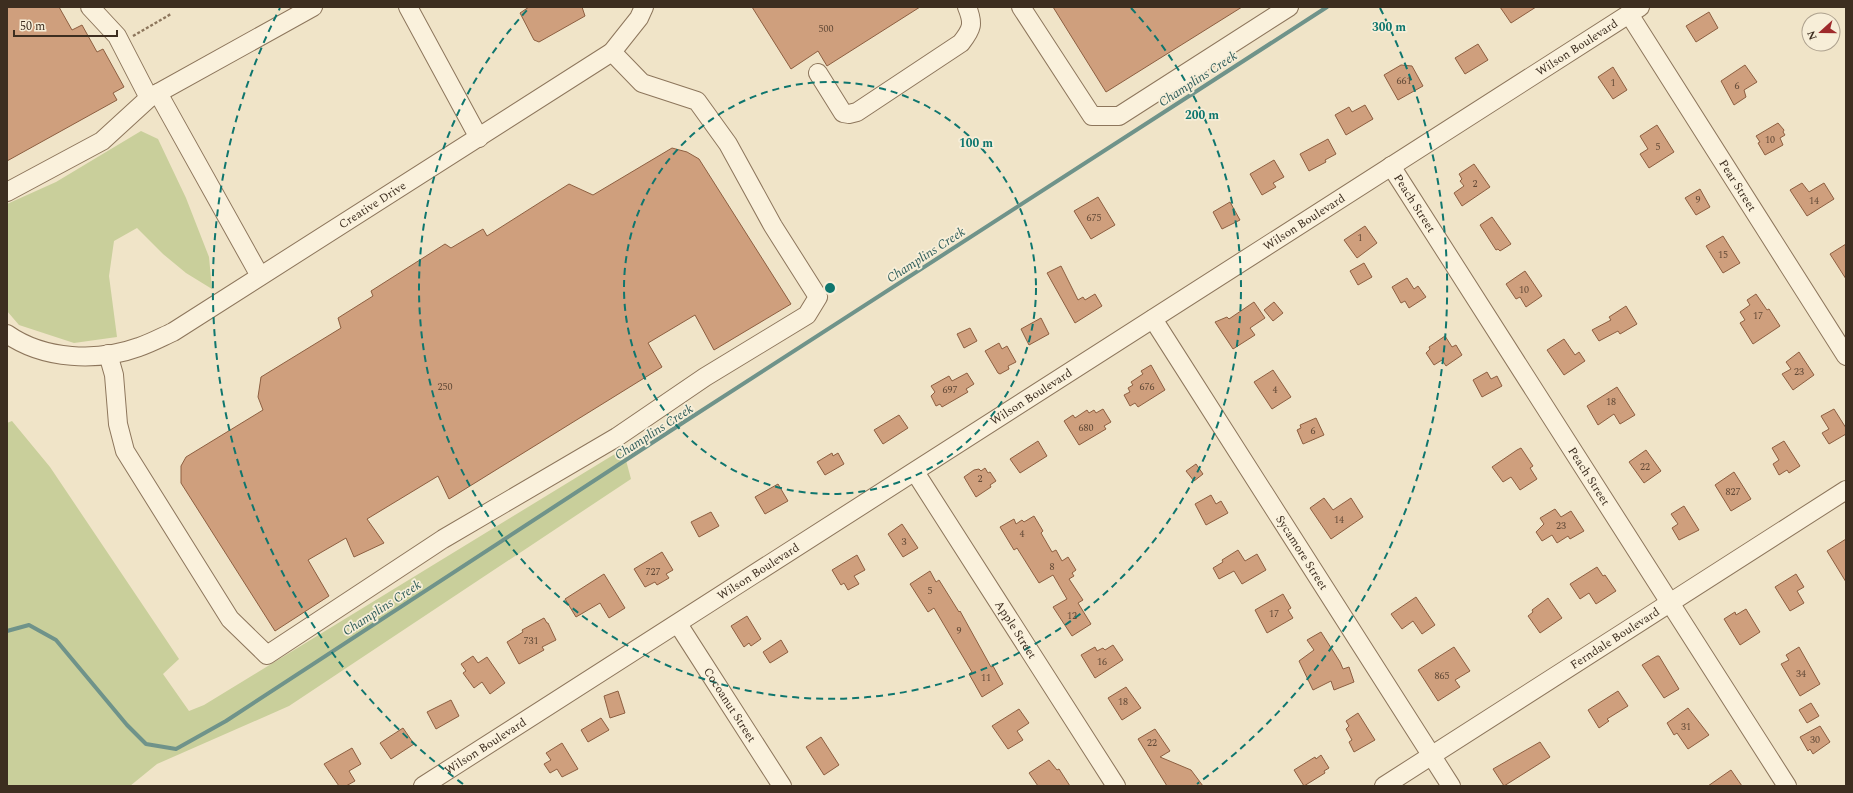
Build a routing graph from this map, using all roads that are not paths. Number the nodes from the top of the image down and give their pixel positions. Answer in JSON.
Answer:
{"nodes":[{"id":1,"x":90,"y":7,"type":"edge"},
{"id":2,"x":313,"y":7,"type":"edge"},
{"id":3,"x":408,"y":7,"type":"edge"},
{"id":4,"x":644,"y":7,"type":"edge"},
{"id":5,"x":967,"y":7,"type":"edge"},
{"id":6,"x":1021,"y":7,"type":"edge"},
{"id":7,"x":1289,"y":7,"type":"edge"},
{"id":8,"x":1634,"y":10,"type":"edge"},
{"id":9,"x":612,"y":52,"type":"junction"},
{"id":10,"x":818,"y":73,"type":"dead end"},
{"id":11,"x":153,"y":96,"type":"junction"},
{"id":12,"x":479,"y":138,"type":"junction"},
{"id":13,"x":1391,"y":166,"type":"junction"},
{"id":14,"x":7,"y":192,"type":"edge"},
{"id":15,"x":260,"y":276,"type":"junction"},
{"id":16,"x":1153,"y":319,"type":"junction"},
{"id":17,"x":7,"y":334,"type":"edge"},
{"id":18,"x":108,"y":354,"type":"junction"},
{"id":19,"x":1846,"y":356,"type":"edge"},
{"id":20,"x":915,"y":472,"type":"junction"},
{"id":21,"x":1846,"y":490,"type":"edge"},
{"id":22,"x":1669,"y":603,"type":"junction"},
{"id":23,"x":678,"y":624,"type":"junction"},
{"id":24,"x":1431,"y":756,"type":"junction"},
{"id":25,"x":444,"y":781,"type":"edge"},
{"id":26,"x":423,"y":786,"type":"edge"},
{"id":27,"x":782,"y":786,"type":"edge"},
{"id":28,"x":1116,"y":786,"type":"edge"},
{"id":29,"x":1384,"y":786,"type":"edge"},
{"id":30,"x":1451,"y":786,"type":"edge"},
{"id":31,"x":1786,"y":786,"type":"edge"}],
"edges":[{"from":1,"to":11,"type":"street"},
{"from":2,"to":11,"type":"street"},
{"from":3,"to":12,"type":"street"},
{"from":4,"to":9,"type":"street","name":"Creative Drive"},
{"from":5,"to":10,"type":"street"},
{"from":6,"to":7,"type":"street"},
{"from":8,"to":13,"type":"street","name":"Wilson Boulevard"},
{"from":8,"to":19,"type":"street","name":"Pear Street"},
{"from":9,"to":12,"type":"street","name":"Creative Drive"},
{"from":9,"to":18,"type":"street"},
{"from":11,"to":14,"type":"street"},
{"from":11,"to":15,"type":"street"},
{"from":12,"to":15,"type":"street","name":"Creative Drive"},
{"from":13,"to":16,"type":"street","name":"Wilson Boulevard"},
{"from":13,"to":22,"type":"street","name":"Peach Street"},
{"from":15,"to":18,"type":"street","name":"Creative Drive"},
{"from":16,"to":20,"type":"street","name":"Wilson Boulevard"},
{"from":16,"to":24,"type":"street","name":"Sycamore Street"},
{"from":17,"to":18,"type":"street","name":"Creative Drive"},
{"from":20,"to":23,"type":"street","name":"Wilson Boulevard"},
{"from":20,"to":28,"type":"street","name":"Apple Street"},
{"from":21,"to":22,"type":"street","name":"Ferndale Boulevard"},
{"from":22,"to":24,"type":"street","name":"Ferndale Boulevard"},
{"from":22,"to":31,"type":"street","name":"Peach Street"},
{"from":23,"to":25,"type":"street","name":"Wilson Boulevard"},
{"from":23,"to":27,"type":"street","name":"Cocoanut Street"},
{"from":24,"to":29,"type":"street","name":"Ferndale Boulevard"},
{"from":24,"to":30,"type":"street","name":"Sycamore Street"},
{"from":25,"to":26,"type":"street","name":"Wilson Boulevard"}]}
